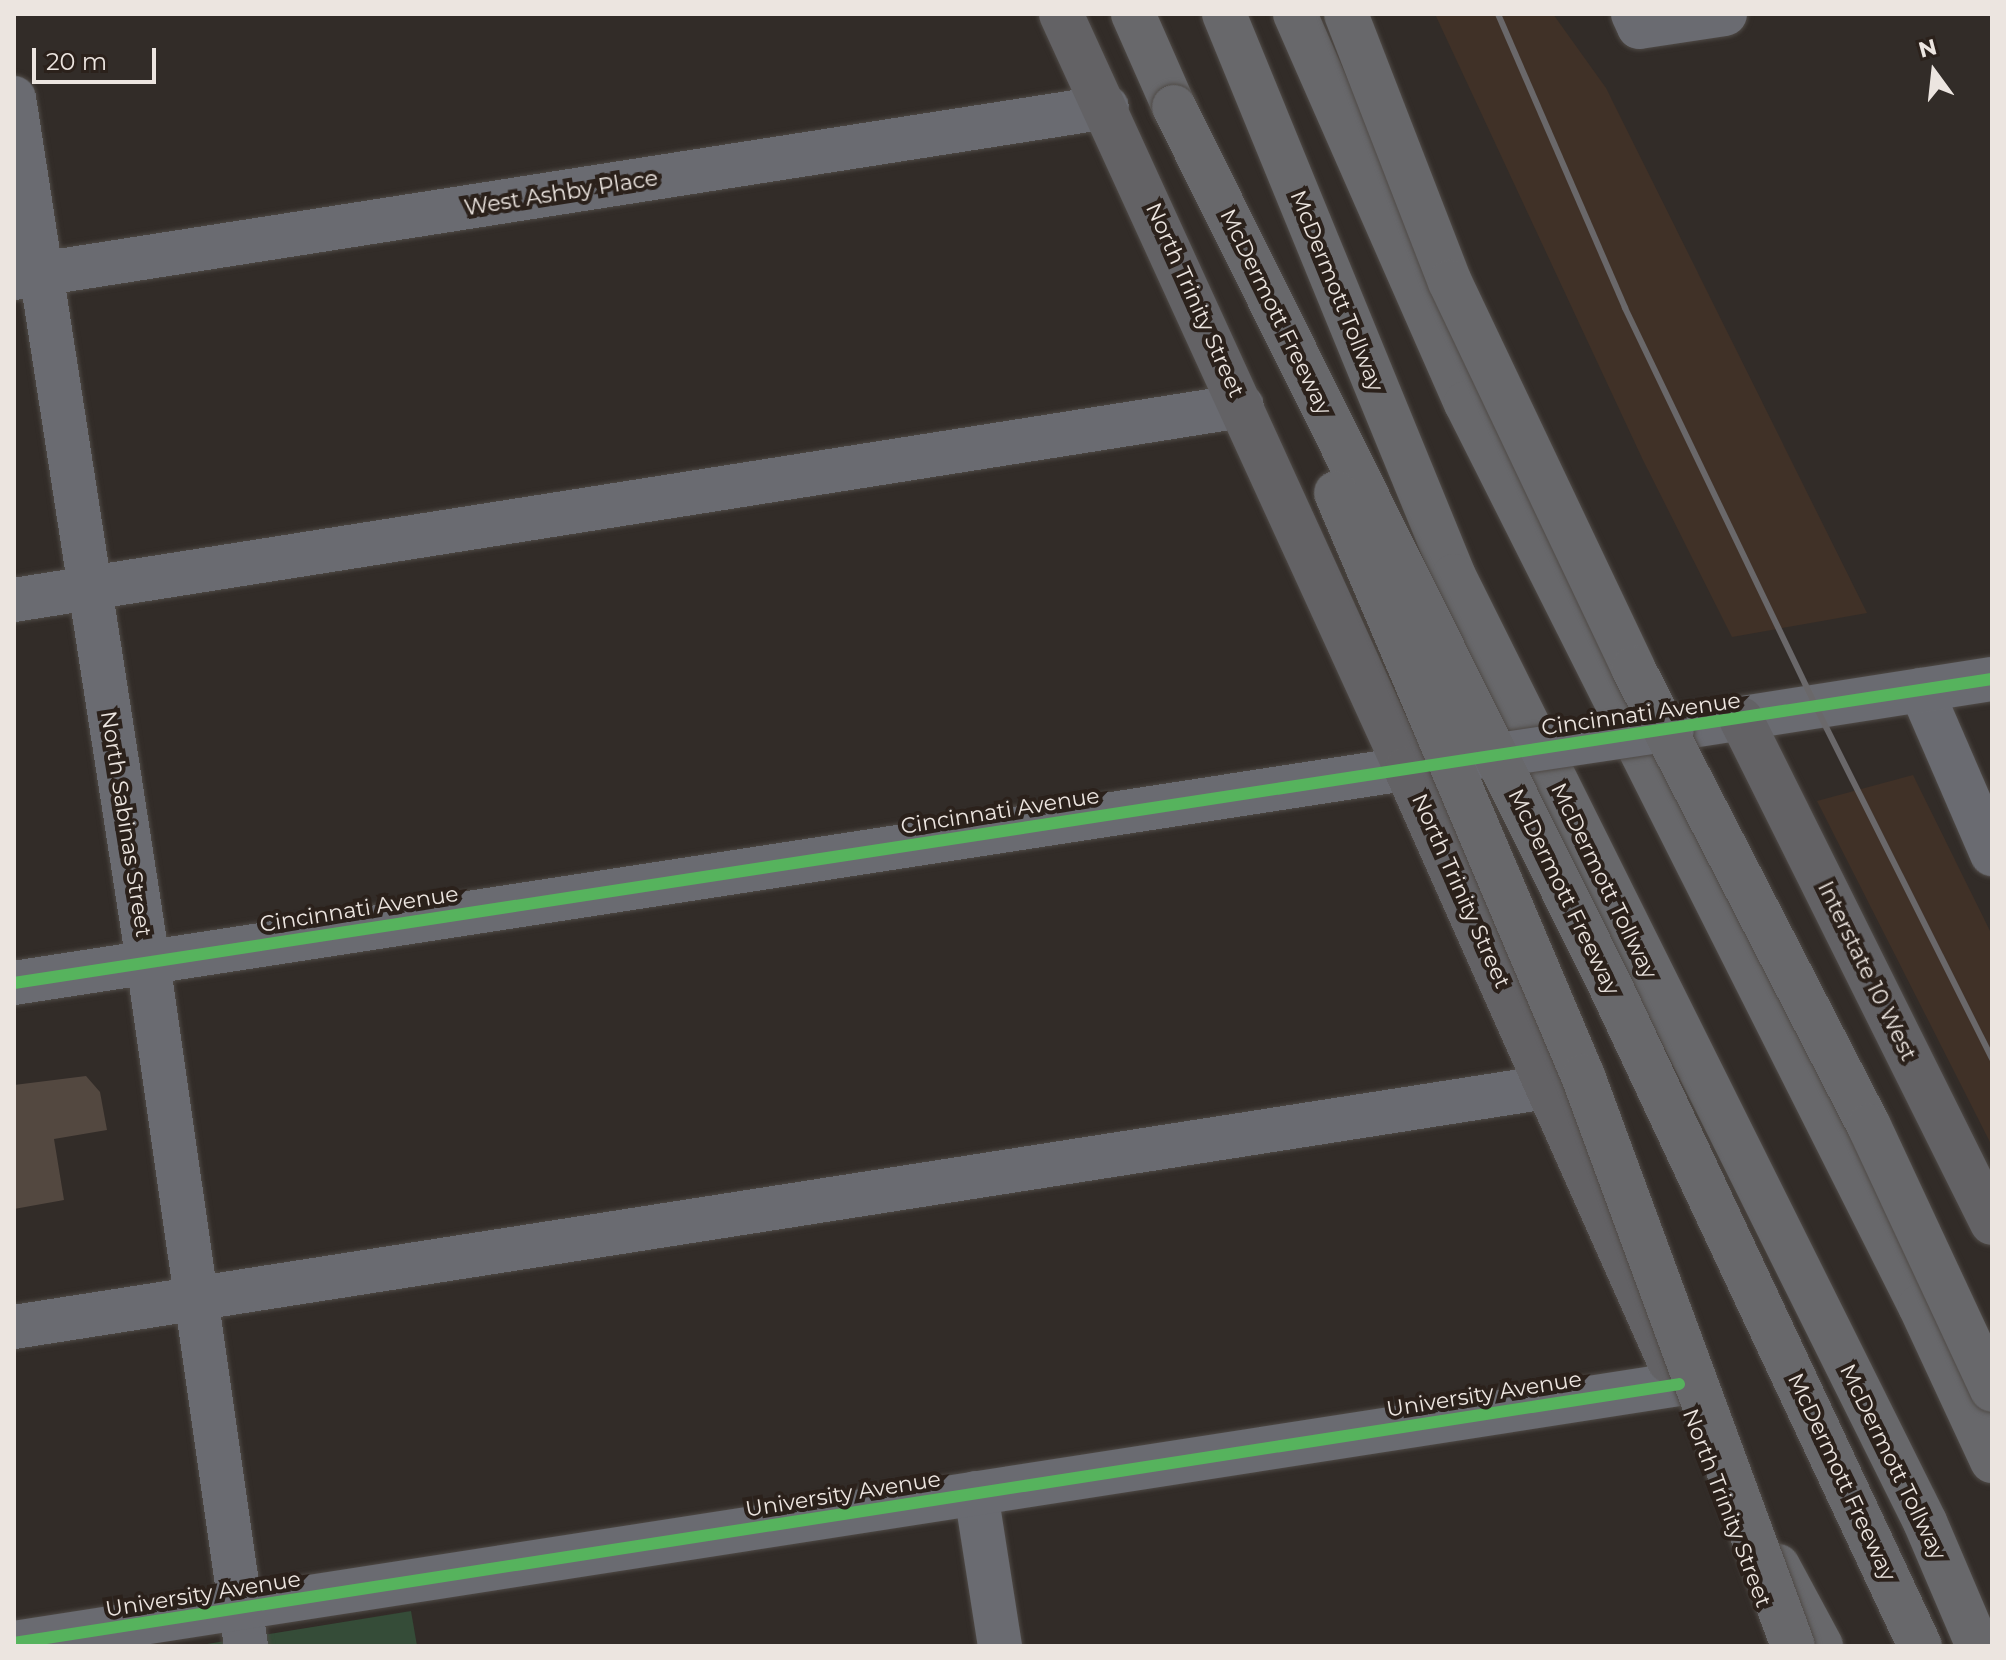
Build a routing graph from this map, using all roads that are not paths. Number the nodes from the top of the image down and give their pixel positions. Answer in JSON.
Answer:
{"nodes":[{"id":1,"x":1061,"y":14,"type":"edge"},
{"id":2,"x":1133,"y":14,"type":"edge"},
{"id":3,"x":1224,"y":14,"type":"edge"},
{"id":4,"x":1295,"y":14,"type":"edge"},
{"id":5,"x":1346,"y":14,"type":"edge"},
{"id":6,"x":1725,"y":14,"type":"edge"},
{"id":7,"x":1636,"y":20,"type":"edge"},
{"id":8,"x":14,"y":98,"type":"edge"},
{"id":9,"x":1107,"y":107,"type":"junction"},
{"id":10,"x":1174,"y":107,"type":"junction"},
{"id":11,"x":28,"y":276,"type":"edge"},
{"id":12,"x":1242,"y":406,"type":"junction"},
{"id":13,"x":90,"y":589,"type":"junction"},
{"id":14,"x":14,"y":600,"type":"edge"},
{"id":15,"x":1992,"y":679,"type":"edge"},
{"id":16,"x":1921,"y":690,"type":"junction"},
{"id":17,"x":1741,"y":719,"type":"junction"},
{"id":18,"x":1406,"y":769,"type":"junction"},
{"id":19,"x":1992,"y":854,"type":"edge"},
{"id":20,"x":148,"y":962,"type":"junction"},
{"id":21,"x":14,"y":983,"type":"edge"},
{"id":22,"x":1547,"y":1087,"type":"junction"},
{"id":23,"x":1992,"y":1223,"type":"edge"},
{"id":24,"x":196,"y":1299,"type":"junction"},
{"id":25,"x":14,"y":1327,"type":"edge"},
{"id":26,"x":1679,"y":1384,"type":"junction"},
{"id":27,"x":1992,"y":1390,"type":"edge"},
{"id":28,"x":1992,"y":1461,"type":"edge"},
{"id":29,"x":976,"y":1493,"type":"junction"},
{"id":30,"x":243,"y":1628,"type":"edge"},
{"id":31,"x":14,"y":1643,"type":"edge"},
{"id":32,"x":1000,"y":1646,"type":"edge"},
{"id":33,"x":1780,"y":1646,"type":"edge"},
{"id":34,"x":1793,"y":1646,"type":"edge"},
{"id":35,"x":1821,"y":1646,"type":"edge"},
{"id":36,"x":1920,"y":1646,"type":"edge"},
{"id":37,"x":1978,"y":1646,"type":"edge"}],
"edges":[{"from":1,"to":9,"type":"main road","name":"North Trinity Street"},
{"from":2,"to":10,"type":"highway","name":"McDermott Freeway"},
{"from":3,"to":37,"type":"highway","name":"McDermott Tollway"},
{"from":4,"to":28,"type":"highway"},
{"from":5,"to":27,"type":"highway","bridge":true},
{"from":6,"to":7,"type":"street"},
{"from":8,"to":11,"type":"street","name":"North Sabinas Street"},
{"from":9,"to":11,"type":"street","name":"West Ashby Place"},
{"from":9,"to":12,"type":"main road","name":"North Trinity Street"},
{"from":10,"to":34,"type":"highway","bridge":true},
{"from":10,"to":36,"type":"highway","name":"McDermott Freeway","bridge":true},
{"from":11,"to":13,"type":"street","name":"North Sabinas Street"},
{"from":12,"to":13,"type":"street"},
{"from":12,"to":18,"type":"main road","name":"North Trinity Street"},
{"from":13,"to":14,"type":"street"},
{"from":13,"to":20,"type":"street","name":"North Sabinas Street"},
{"from":15,"to":16,"type":"street","name":"Cincinnati Avenue"},
{"from":16,"to":17,"type":"street","name":"Cincinnati Avenue"},
{"from":16,"to":19,"type":"street"},
{"from":17,"to":18,"type":"street","name":"Cincinnati Avenue","bridge":true},
{"from":17,"to":23,"type":"main road","name":"Interstate 10 West"},
{"from":18,"to":20,"type":"street","name":"Cincinnati Avenue"},
{"from":18,"to":22,"type":"main road","name":"North Trinity Street"},
{"from":20,"to":21,"type":"street","name":"Cincinnati Avenue"},
{"from":20,"to":24,"type":"street","name":"North Sabinas Street"},
{"from":22,"to":24,"type":"street"},
{"from":22,"to":26,"type":"main road","name":"North Trinity Street"},
{"from":24,"to":25,"type":"street"},
{"from":24,"to":30,"type":"street","name":"North Sabinas Street"},
{"from":26,"to":29,"type":"street","name":"University Avenue"},
{"from":26,"to":33,"type":"main road","name":"North Trinity Street"},
{"from":26,"to":35,"type":"highway"},
{"from":29,"to":30,"type":"street","name":"University Avenue"},
{"from":29,"to":32,"type":"street"},
{"from":30,"to":31,"type":"street","name":"University Avenue"}]}
